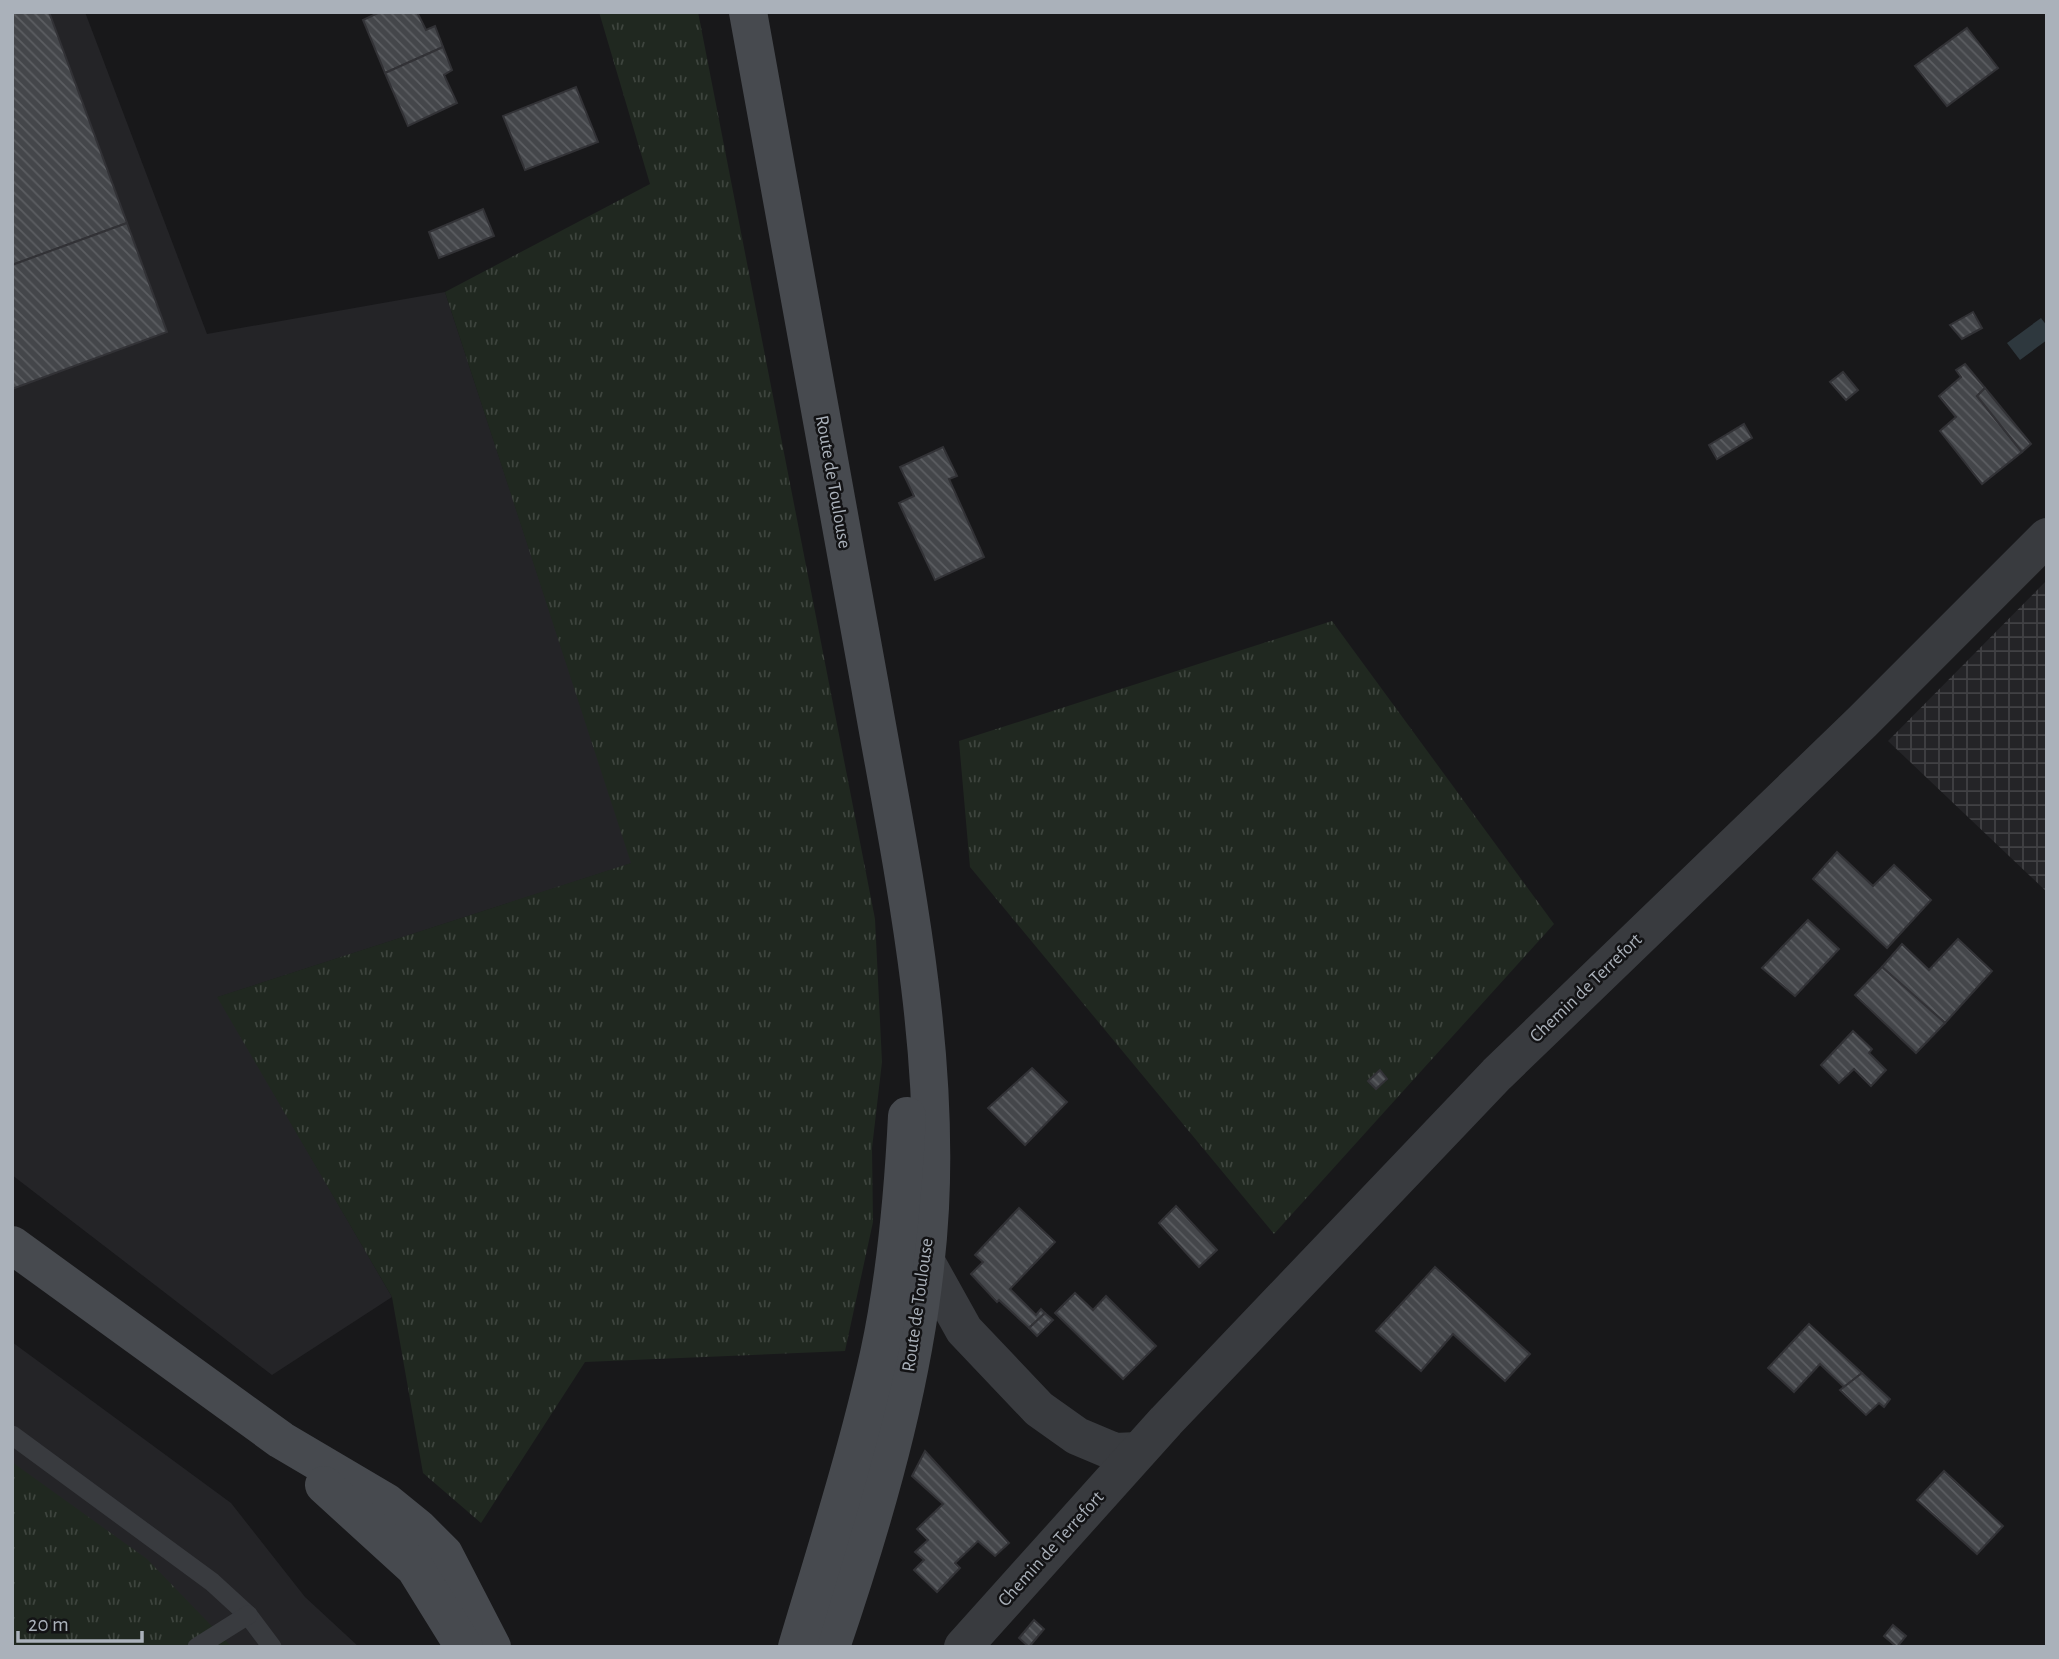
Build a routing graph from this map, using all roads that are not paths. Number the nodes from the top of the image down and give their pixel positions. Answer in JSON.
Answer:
{"nodes":[{"id":1,"x":748,"y":12,"type":"edge"},
{"id":2,"x":2047,"y":537,"type":"edge"},
{"id":3,"x":914,"y":953,"type":"junction"},
{"id":4,"x":12,"y":1245,"type":"edge"},
{"id":5,"x":925,"y":1260,"type":"junction"},
{"id":6,"x":12,"y":1435,"type":"edge"},
{"id":7,"x":281,"y":1440,"type":"junction"},
{"id":8,"x":1138,"y":1451,"type":"junction"},
{"id":9,"x":248,"y":1615,"type":"junction"},
{"id":10,"x":197,"y":1647,"type":"edge"},
{"id":11,"x":272,"y":1647,"type":"edge"},
{"id":12,"x":464,"y":1647,"type":"edge"},
{"id":13,"x":492,"y":1647,"type":"edge"},
{"id":14,"x":797,"y":1647,"type":"edge"},
{"id":15,"x":831,"y":1647,"type":"edge"},
{"id":16,"x":963,"y":1647,"type":"edge"}],
"edges":[{"from":1,"to":3,"type":"main road","name":"Route de Toulouse"},
{"from":2,"to":8,"type":"street","name":"Chemin de Terrefort"},
{"from":3,"to":5,"type":"main road","name":"Route de Toulouse"},
{"from":3,"to":14,"type":"main road","name":"Route de Toulouse"},
{"from":4,"to":7,"type":"main road"},
{"from":5,"to":8,"type":"street"},
{"from":5,"to":15,"type":"main road","name":"Route de Toulouse"},
{"from":6,"to":9,"type":"lane"},
{"from":7,"to":12,"type":"main road"},
{"from":7,"to":13,"type":"main road"},
{"from":8,"to":16,"type":"street","name":"Chemin de Terrefort"},
{"from":9,"to":10,"type":"lane"},
{"from":9,"to":11,"type":"lane"}]}
